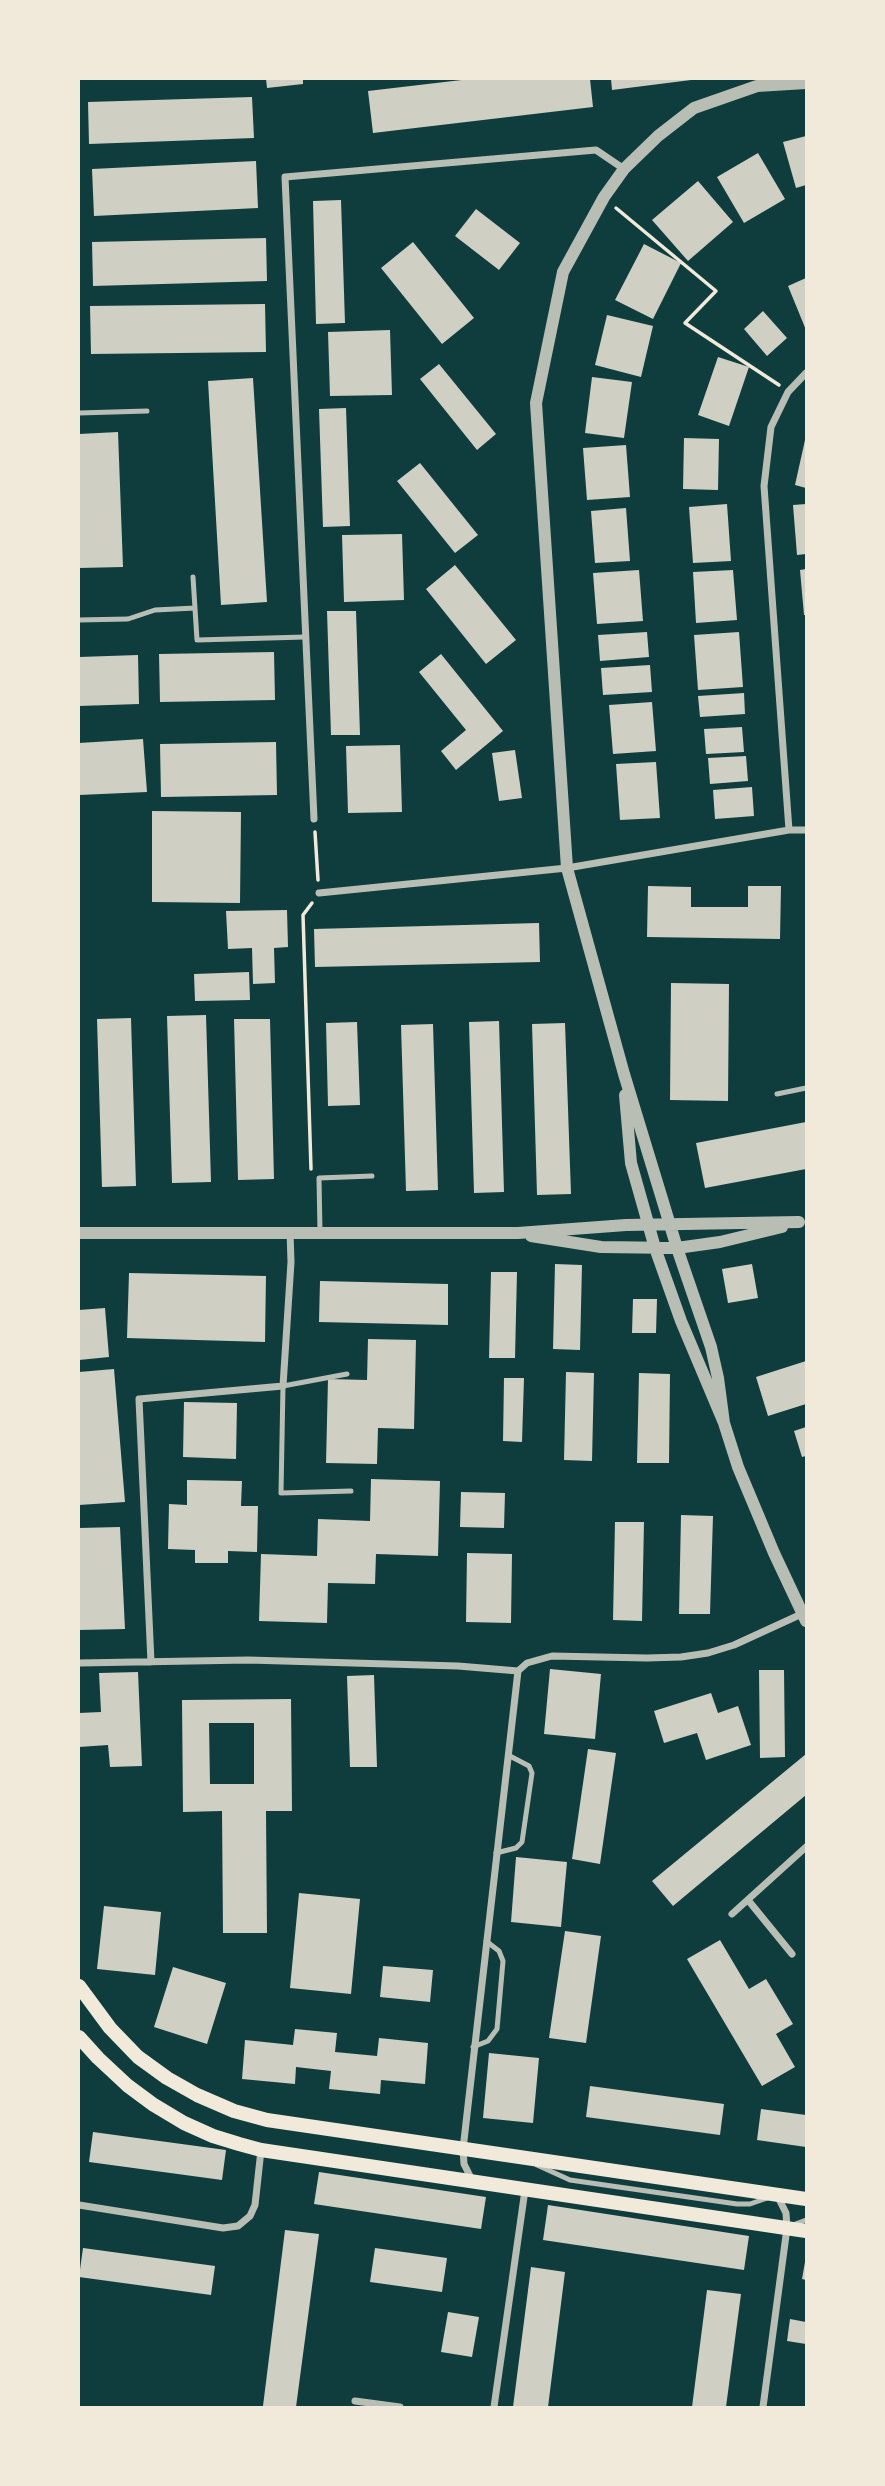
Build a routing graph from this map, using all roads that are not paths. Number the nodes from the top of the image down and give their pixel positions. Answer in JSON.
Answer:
{"nodes":[{"id":1,"x":806,"y":83,"type":"edge"},
{"id":2,"x":624,"y":169,"type":"junction"},
{"id":3,"x":806,"y":373,"type":"edge"},
{"id":4,"x":147,"y":411,"type":"dead end"},
{"id":5,"x":79,"y":413,"type":"edge"},
{"id":6,"x":193,"y":577,"type":"dead end"},
{"id":7,"x":195,"y":608,"type":"junction"},
{"id":8,"x":79,"y":620,"type":"edge"},
{"id":9,"x":306,"y":637,"type":"junction"},
{"id":10,"x":314,"y":819,"type":"road end"},
{"id":11,"x":789,"y":830,"type":"junction"},
{"id":12,"x":806,"y":830,"type":"edge"},
{"id":13,"x":567,"y":867,"type":"junction"},
{"id":14,"x":319,"y":893,"type":"road end"},
{"id":15,"x":624,"y":1074,"type":"junction"},
{"id":16,"x":806,"y":1088,"type":"edge"},
{"id":17,"x":777,"y":1094,"type":"dead end"},
{"id":18,"x":372,"y":1176,"type":"dead end"},
{"id":19,"x":803,"y":1221,"type":"edge"},
{"id":20,"x":647,"y":1224,"type":"junction"},
{"id":21,"x":670,"y":1224,"type":"junction"},
{"id":22,"x":290,"y":1232,"type":"junction"},
{"id":23,"x":320,"y":1232,"type":"junction"},
{"id":24,"x":79,"y":1233,"type":"edge"},
{"id":25,"x":519,"y":1233,"type":"junction"},
{"id":26,"x":93,"y":1234,"type":"junction"},
{"id":27,"x":79,"y":1240,"type":"edge"},
{"id":28,"x":655,"y":1248,"type":"junction"},
{"id":29,"x":677,"y":1248,"type":"junction"},
{"id":30,"x":347,"y":1374,"type":"dead end"},
{"id":31,"x":283,"y":1386,"type":"junction"},
{"id":32,"x":724,"y":1423,"type":"junction"},
{"id":33,"x":351,"y":1491,"type":"dead end"},
{"id":34,"x":805,"y":1615,"type":"edge"},
{"id":35,"x":151,"y":1661,"type":"junction"},
{"id":36,"x":79,"y":1663,"type":"edge"},
{"id":37,"x":517,"y":1671,"type":"junction"},
{"id":38,"x":508,"y":1755,"type":"junction"},
{"id":39,"x":806,"y":1847,"type":"edge"},
{"id":40,"x":496,"y":1853,"type":"junction"},
{"id":41,"x":748,"y":1900,"type":"junction"},
{"id":42,"x":732,"y":1914,"type":"dead end"},
{"id":43,"x":486,"y":1941,"type":"junction"},
{"id":44,"x":792,"y":1954,"type":"dead end"},
{"id":45,"x":79,"y":1986,"type":"edge"},
{"id":46,"x":79,"y":2037,"type":"edge"},
{"id":47,"x":473,"y":2047,"type":"junction"},
{"id":48,"x":463,"y":2148,"type":"junction"},
{"id":49,"x":261,"y":2150,"type":"junction"},
{"id":50,"x":473,"y":2181,"type":"junction"},
{"id":51,"x":525,"y":2188,"type":"junction"},
{"id":52,"x":776,"y":2194,"type":"junction"},
{"id":53,"x":806,"y":2199,"type":"edge"},
{"id":54,"x":79,"y":2205,"type":"edge"},
{"id":55,"x":806,"y":2220,"type":"edge"},
{"id":56,"x":787,"y":2228,"type":"junction"},
{"id":57,"x":806,"y":2231,"type":"edge"},
{"id":58,"x":355,"y":2400,"type":"dead end"},
{"id":59,"x":400,"y":2407,"type":"edge"},
{"id":60,"x":494,"y":2407,"type":"edge"},
{"id":61,"x":763,"y":2407,"type":"edge"}],
"edges":[{"from":1,"to":2,"type":"street"},
{"from":2,"to":9,"type":"street"},
{"from":2,"to":13,"type":"street"},
{"from":3,"to":11,"type":"street"},
{"from":4,"to":5,"type":"lane"},
{"from":6,"to":7,"type":"lane"},
{"from":7,"to":8,"type":"lane"},
{"from":7,"to":9,"type":"lane"},
{"from":9,"to":10,"type":"street"},
{"from":11,"to":12,"type":"street"},
{"from":11,"to":13,"type":"street"},
{"from":13,"to":14,"type":"street"},
{"from":13,"to":15,"type":"street"},
{"from":15,"to":20,"type":"street"},
{"from":15,"to":21,"type":"street"},
{"from":16,"to":17,"type":"lane"},
{"from":18,"to":23,"type":"lane"},
{"from":19,"to":21,"type":"street"},
{"from":19,"to":29,"type":"street"},
{"from":20,"to":21,"type":"street"},
{"from":20,"to":25,"type":"street"},
{"from":20,"to":28,"type":"street"},
{"from":21,"to":29,"type":"street"},
{"from":22,"to":23,"type":"street"},
{"from":22,"to":26,"type":"street"},
{"from":22,"to":31,"type":"street"},
{"from":23,"to":25,"type":"street"},
{"from":24,"to":26,"type":"street"},
{"from":25,"to":28,"type":"street"},
{"from":26,"to":27,"type":"street"},
{"from":28,"to":29,"type":"street"},
{"from":28,"to":32,"type":"street"},
{"from":29,"to":32,"type":"street"},
{"from":30,"to":31,"type":"lane"},
{"from":31,"to":33,"type":"lane"},
{"from":31,"to":35,"type":"street"},
{"from":32,"to":34,"type":"street"},
{"from":34,"to":37,"type":"street"},
{"from":35,"to":36,"type":"street"},
{"from":35,"to":37,"type":"street"},
{"from":37,"to":38,"type":"street"},
{"from":38,"to":40,"type":"street"},
{"from":38,"to":40,"type":"lane"},
{"from":39,"to":41,"type":"street"},
{"from":40,"to":43,"type":"street"},
{"from":41,"to":42,"type":"street"},
{"from":41,"to":44,"type":"street"},
{"from":43,"to":47,"type":"street"},
{"from":43,"to":47,"type":"lane"},
{"from":45,"to":48,"type":"main road"},
{"from":46,"to":49,"type":"main road"},
{"from":47,"to":48,"type":"street"},
{"from":48,"to":50,"type":"street"},
{"from":48,"to":52,"type":"main road"},
{"from":49,"to":50,"type":"main road"},
{"from":49,"to":54,"type":"street"},
{"from":50,"to":51,"type":"main road"},
{"from":51,"to":56,"type":"main road"},
{"from":51,"to":60,"type":"street"},
{"from":52,"to":53,"type":"main road"},
{"from":52,"to":56,"type":"street"},
{"from":55,"to":56,"type":"lane"},
{"from":56,"to":57,"type":"main road"},
{"from":56,"to":61,"type":"street"},
{"from":58,"to":59,"type":"street"}]}
